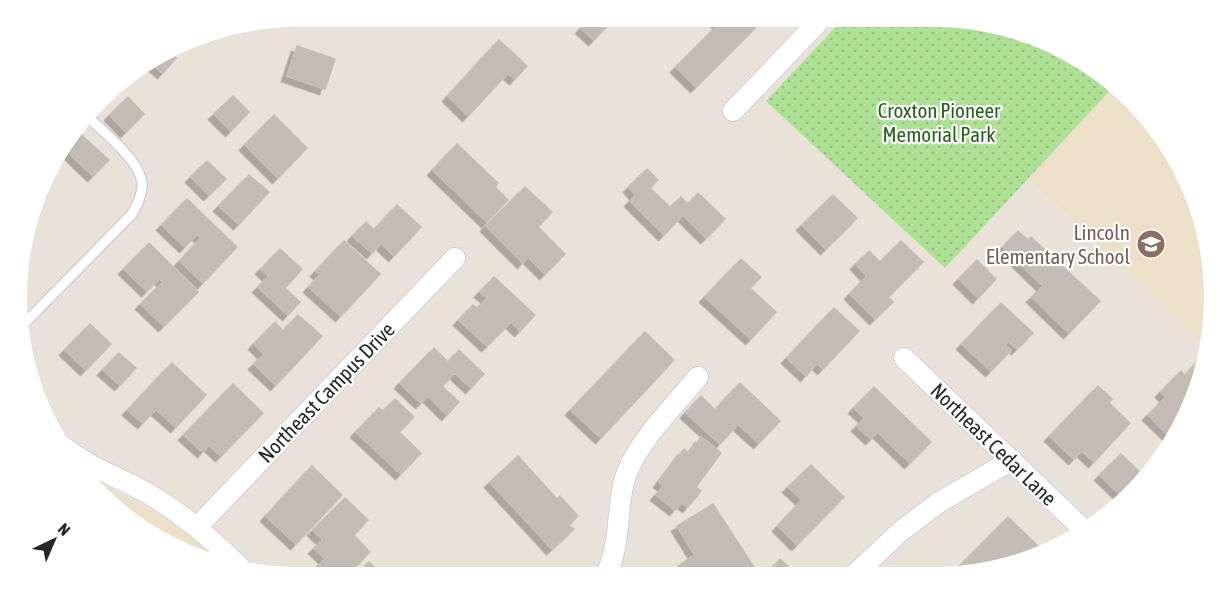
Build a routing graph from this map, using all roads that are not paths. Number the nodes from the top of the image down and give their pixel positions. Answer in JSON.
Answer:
{"nodes":[{"id":1,"x":813,"y":27,"type":"edge"},
{"id":2,"x":733,"y":111,"type":"dead end"},
{"id":3,"x":92,"y":121,"type":"edge"},
{"id":4,"x":455,"y":258,"type":"dead end"},
{"id":5,"x":28,"y":320,"type":"edge"},
{"id":6,"x":904,"y":358,"type":"dead end"},
{"id":7,"x":698,"y":377,"type":"dead end"},
{"id":8,"x":81,"y":458,"type":"edge"},
{"id":9,"x":1012,"y":460,"type":"junction"},
{"id":10,"x":1078,"y":525,"type":"edge"},
{"id":11,"x":198,"y":526,"type":"junction"},
{"id":12,"x":232,"y":559,"type":"edge"},
{"id":13,"x":609,"y":567,"type":"edge"},
{"id":14,"x":863,"y":567,"type":"edge"}],
"edges":[{"from":1,"to":2,"type":"street"},
{"from":3,"to":5,"type":"lane"},
{"from":4,"to":11,"type":"street","name":"Northeast Campus Drive"},
{"from":6,"to":9,"type":"street","name":"Northeast Cedar Lane"},
{"from":7,"to":13,"type":"street"},
{"from":8,"to":11,"type":"street"},
{"from":9,"to":10,"type":"street","name":"Northeast Cedar Lane"},
{"from":9,"to":14,"type":"street"},
{"from":11,"to":12,"type":"street"}]}
